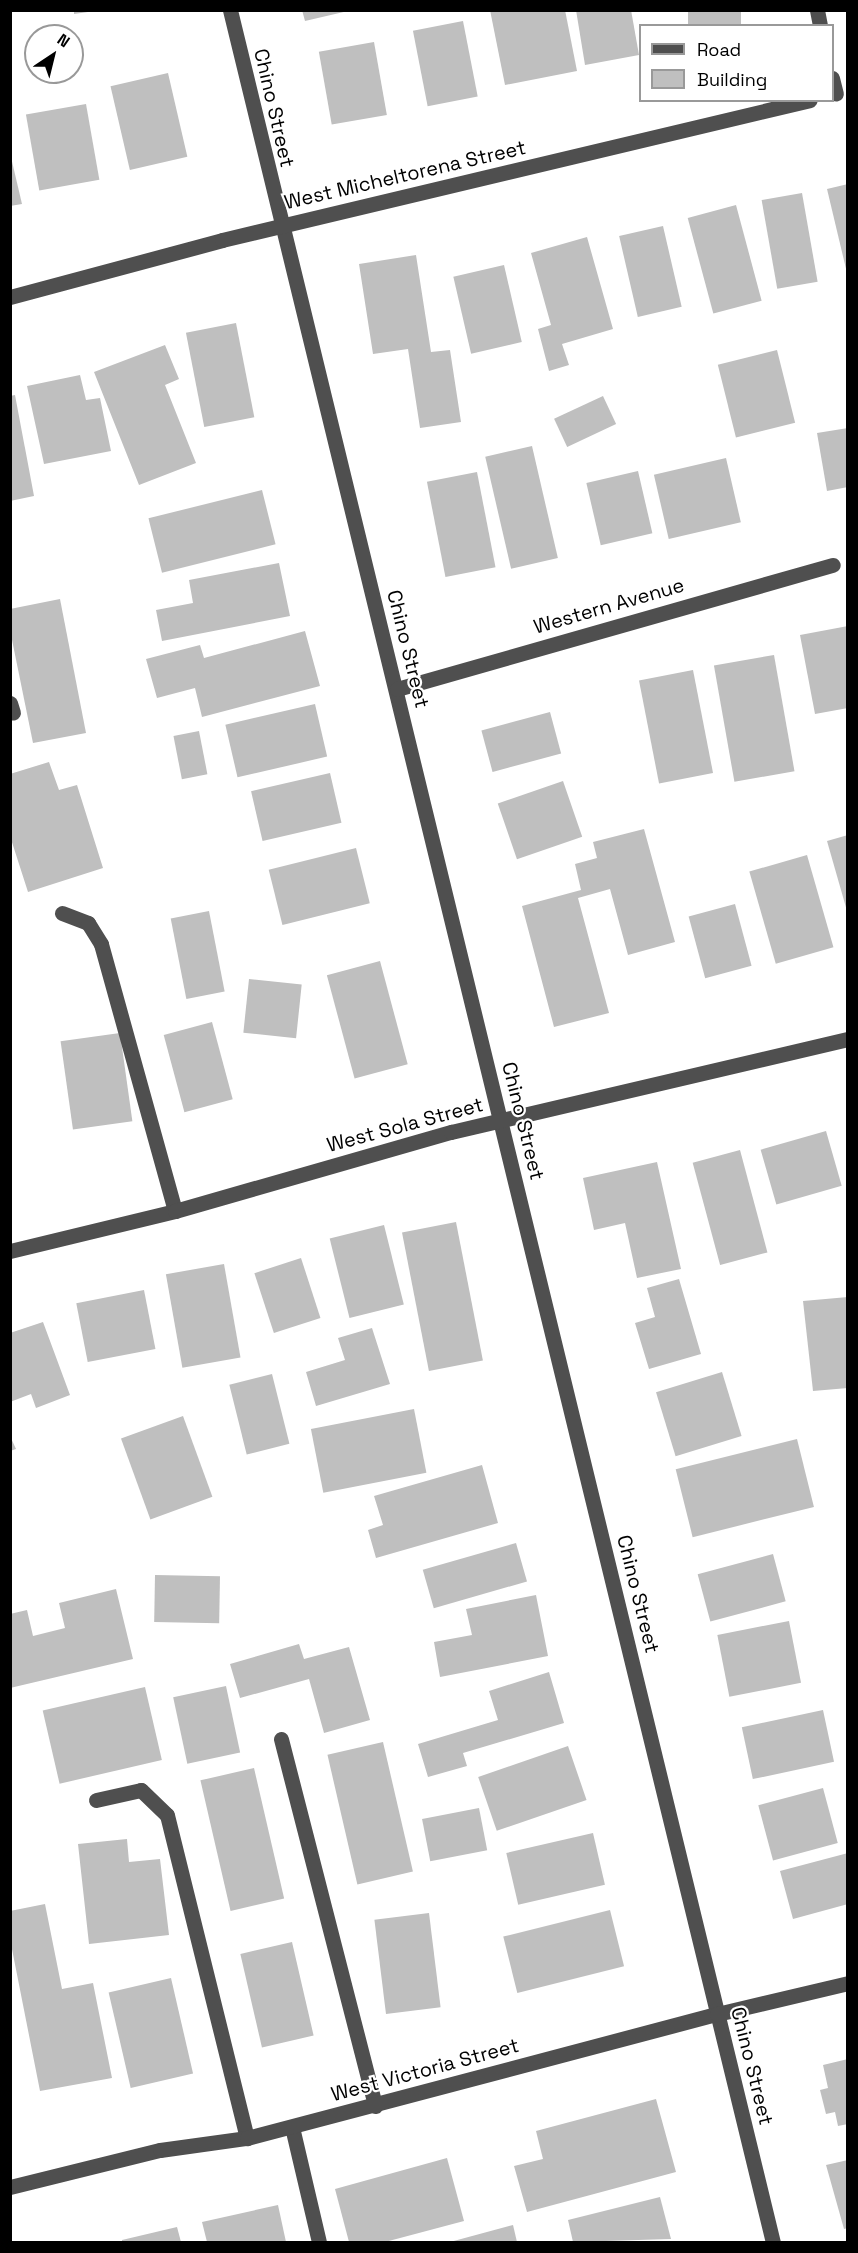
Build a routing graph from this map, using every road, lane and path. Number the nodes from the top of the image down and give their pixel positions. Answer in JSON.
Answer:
{"nodes":[{"id":1,"x":230,"y":10,"type":"edge"},
{"id":2,"x":802,"y":102,"type":"edge"},
{"id":3,"x":279,"y":226,"type":"junction"},
{"id":4,"x":10,"y":297,"type":"edge"},
{"id":5,"x":833,"y":565,"type":"dead end"},
{"id":6,"x":397,"y":689,"type":"junction"},
{"id":7,"x":62,"y":913,"type":"dead end"},
{"id":8,"x":848,"y":1039,"type":"edge"},
{"id":9,"x":502,"y":1121,"type":"junction"},
{"id":10,"x":175,"y":1211,"type":"junction"},
{"id":11,"x":10,"y":1251,"type":"edge"},
{"id":12,"x":281,"y":1739,"type":"dead end"},
{"id":13,"x":96,"y":1800,"type":"dead end"},
{"id":14,"x":848,"y":1983,"type":"edge"},
{"id":15,"x":717,"y":2014,"type":"junction"},
{"id":16,"x":375,"y":2106,"type":"junction"},
{"id":17,"x":292,"y":2127,"type":"junction"},
{"id":18,"x":247,"y":2138,"type":"junction"},
{"id":19,"x":10,"y":2187,"type":"edge"},
{"id":20,"x":319,"y":2242,"type":"edge"},
{"id":21,"x":773,"y":2242,"type":"edge"}],
"edges":[{"from":1,"to":3,"type":"street","name":"Chino Street"},
{"from":2,"to":3,"type":"street","name":"West Micheltorena Street"},
{"from":3,"to":4,"type":"street","name":"West Micheltorena Street"},
{"from":3,"to":6,"type":"street","name":"Chino Street"},
{"from":5,"to":6,"type":"street","name":"Western Avenue"},
{"from":6,"to":9,"type":"street","name":"Chino Street"},
{"from":7,"to":10,"type":"street"},
{"from":8,"to":9,"type":"street","name":"West Sola Street"},
{"from":9,"to":10,"type":"street","name":"West Sola Street"},
{"from":9,"to":15,"type":"street","name":"Chino Street"},
{"from":10,"to":11,"type":"street","name":"West Sola Street"},
{"from":12,"to":16,"type":"street"},
{"from":13,"to":18,"type":"street"},
{"from":14,"to":15,"type":"street","name":"West Victoria Street"},
{"from":15,"to":16,"type":"street","name":"West Victoria Street"},
{"from":15,"to":21,"type":"street","name":"Chino Street"},
{"from":16,"to":17,"type":"street","name":"West Victoria Street"},
{"from":17,"to":18,"type":"street","name":"West Victoria Street"},
{"from":17,"to":20,"type":"street"},
{"from":18,"to":19,"type":"street","name":"West Victoria Street"}]}
